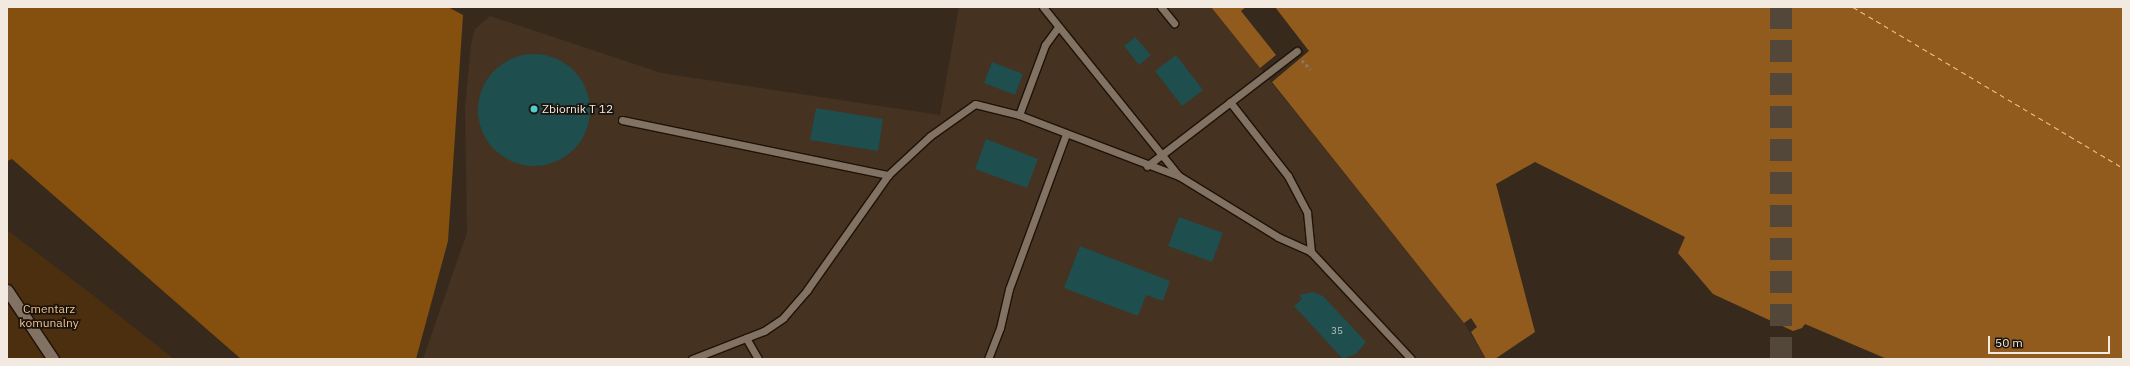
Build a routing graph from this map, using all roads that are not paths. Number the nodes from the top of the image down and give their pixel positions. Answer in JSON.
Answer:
{"nodes":[{"id":1,"x":1043,"y":7,"type":"edge"},
{"id":2,"x":1161,"y":7,"type":"edge"},
{"id":3,"x":1174,"y":23,"type":"dead end"},
{"id":4,"x":1058,"y":27,"type":"junction"},
{"id":5,"x":1297,"y":51,"type":"dead end"},
{"id":6,"x":1230,"y":102,"type":"junction"},
{"id":7,"x":1019,"y":115,"type":"junction"},
{"id":8,"x":622,"y":120,"type":"dead end"},
{"id":9,"x":1066,"y":134,"type":"junction"},
{"id":10,"x":1163,"y":154,"type":"junction"},
{"id":11,"x":1147,"y":166,"type":"junction"},
{"id":12,"x":888,"y":175,"type":"junction"},
{"id":13,"x":1179,"y":176,"type":"junction"},
{"id":14,"x":1311,"y":252,"type":"junction"},
{"id":15,"x":7,"y":290,"type":"edge"},
{"id":16,"x":746,"y":338,"type":"junction"},
{"id":17,"x":53,"y":359,"type":"edge"},
{"id":18,"x":692,"y":359,"type":"edge"},
{"id":19,"x":758,"y":359,"type":"edge"},
{"id":20,"x":988,"y":359,"type":"edge"},
{"id":21,"x":1411,"y":359,"type":"edge"}],
"edges":[{"from":1,"to":4,"type":"lane"},
{"from":2,"to":3,"type":"lane"},
{"from":4,"to":7,"type":"lane"},
{"from":4,"to":10,"type":"lane"},
{"from":5,"to":6,"type":"lane"},
{"from":6,"to":10,"type":"lane"},
{"from":6,"to":14,"type":"lane"},
{"from":7,"to":9,"type":"lane"},
{"from":7,"to":12,"type":"lane"},
{"from":8,"to":12,"type":"lane"},
{"from":9,"to":11,"type":"lane"},
{"from":9,"to":20,"type":"lane"},
{"from":10,"to":11,"type":"lane"},
{"from":10,"to":13,"type":"lane"},
{"from":11,"to":13,"type":"lane"},
{"from":12,"to":16,"type":"lane"},
{"from":13,"to":14,"type":"lane"},
{"from":14,"to":21,"type":"lane"},
{"from":15,"to":17,"type":"street"},
{"from":16,"to":18,"type":"lane"},
{"from":16,"to":19,"type":"lane"}]}
